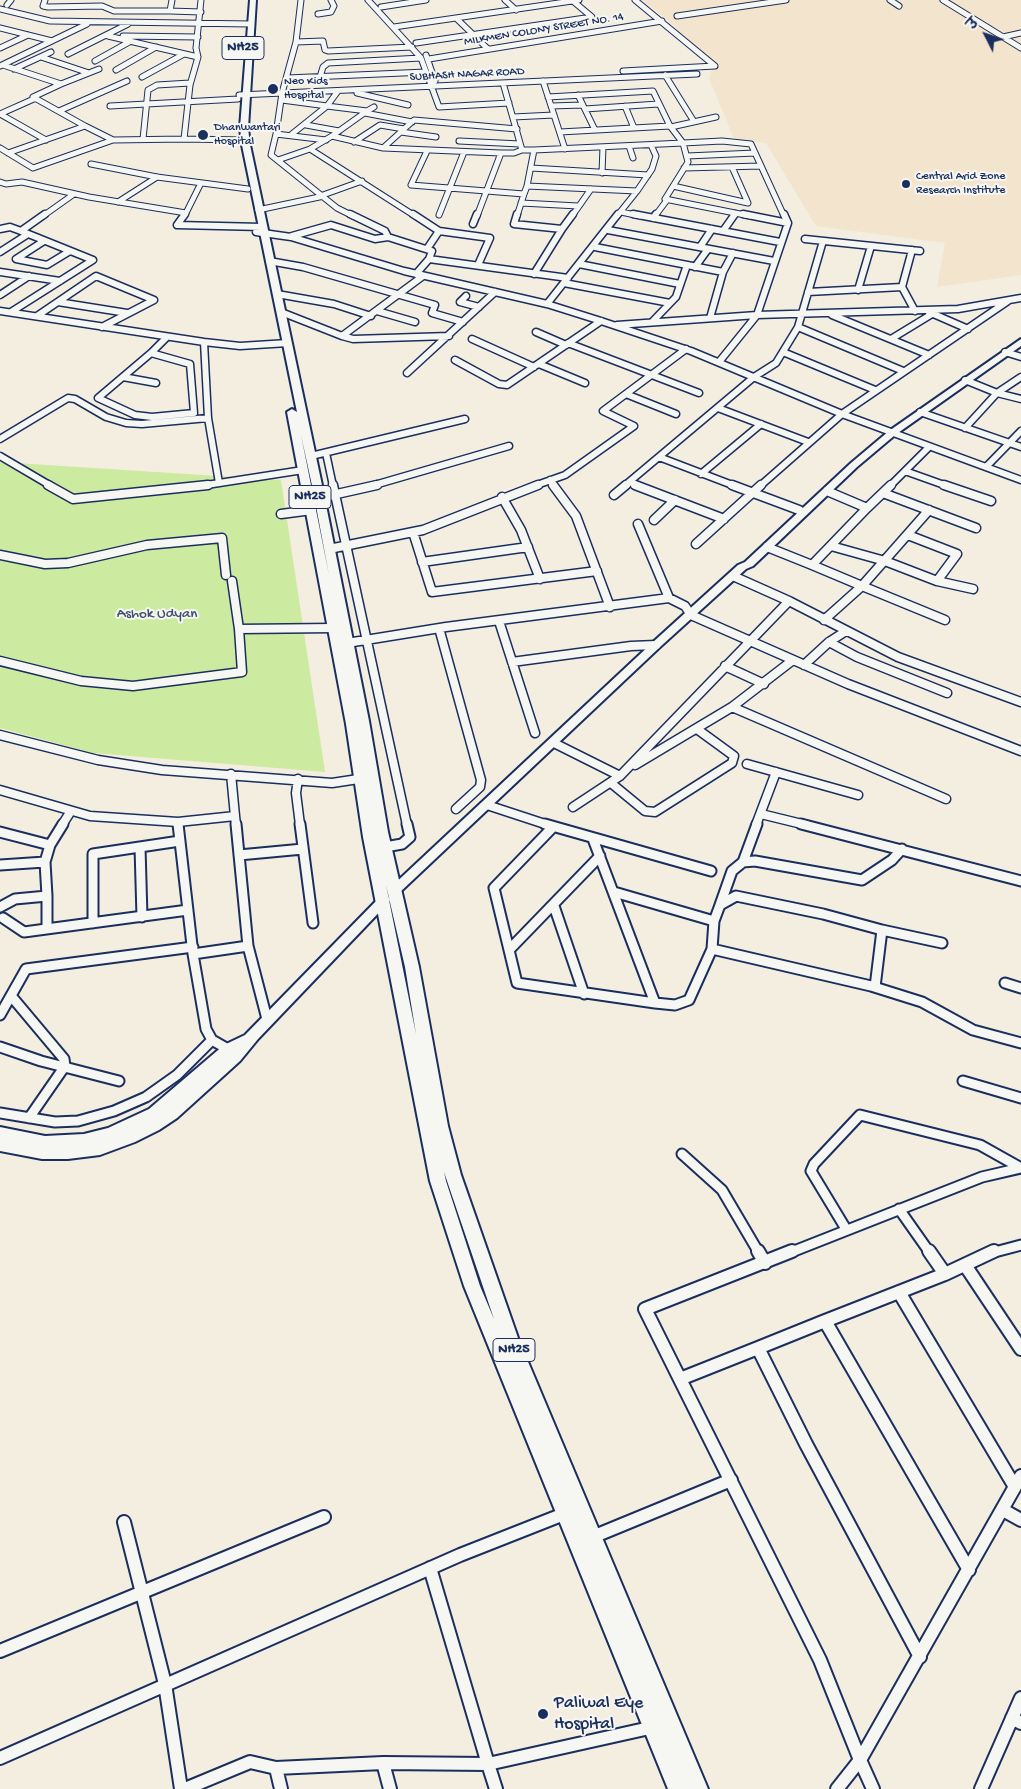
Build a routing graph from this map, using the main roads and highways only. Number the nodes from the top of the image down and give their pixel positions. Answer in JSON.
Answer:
{"nodes":[{"id":1,"x":246,"y":0,"type":"edge"},
{"id":2,"x":253,"y":0,"type":"edge"},
{"id":3,"x":248,"y":24,"type":"junction"},
{"id":4,"x":242,"y":140,"type":"junction"},
{"id":5,"x":259,"y":230,"type":"junction"},
{"id":6,"x":1021,"y":336,"type":"edge"},
{"id":7,"x":1021,"y":342,"type":"edge"},
{"id":8,"x":283,"y":344,"type":"junction"},
{"id":9,"x":889,"y":432,"type":"junction"},
{"id":10,"x":738,"y":571,"type":"junction"},
{"id":11,"x":389,"y":895,"type":"junction"},
{"id":12,"x":233,"y":1052,"type":"junction"},
{"id":13,"x":0,"y":1133,"type":"edge"},
{"id":14,"x":0,"y":1145,"type":"edge"},
{"id":15,"x":584,"y":1540,"type":"junction"},
{"id":16,"x":678,"y":1789,"type":"edge"},
{"id":17,"x":698,"y":1789,"type":"edge"}],
"edges":[{"from":1,"to":3,"type":"main road","number":"NH25"},
{"from":2,"to":3,"type":"main road","number":"NH25"},
{"from":3,"to":4,"type":"main road","number":"NH25"},
{"from":4,"to":5,"type":"main road","number":"NH25"},
{"from":4,"to":5,"type":"main road","number":"NH25"},
{"from":5,"to":8,"type":"main road","number":"NH25"},
{"from":5,"to":8,"type":"main road","number":"NH25"},
{"from":6,"to":9,"type":"main road"},
{"from":7,"to":9,"type":"main road"},
{"from":8,"to":11,"type":"main road","number":"NH25"},
{"from":8,"to":11,"type":"main road","number":"NH25"},
{"from":9,"to":10,"type":"main road"},
{"from":9,"to":10,"type":"main road"},
{"from":10,"to":11,"type":"main road"},
{"from":11,"to":12,"type":"main road"},
{"from":11,"to":15,"type":"main road","number":"NH25"},
{"from":11,"to":15,"type":"main road","number":"NH25"},
{"from":12,"to":13,"type":"main road"},
{"from":12,"to":14,"type":"main road"},
{"from":15,"to":16,"type":"main road","number":"NH25"},
{"from":15,"to":17,"type":"main road","number":"NH25"}]}
